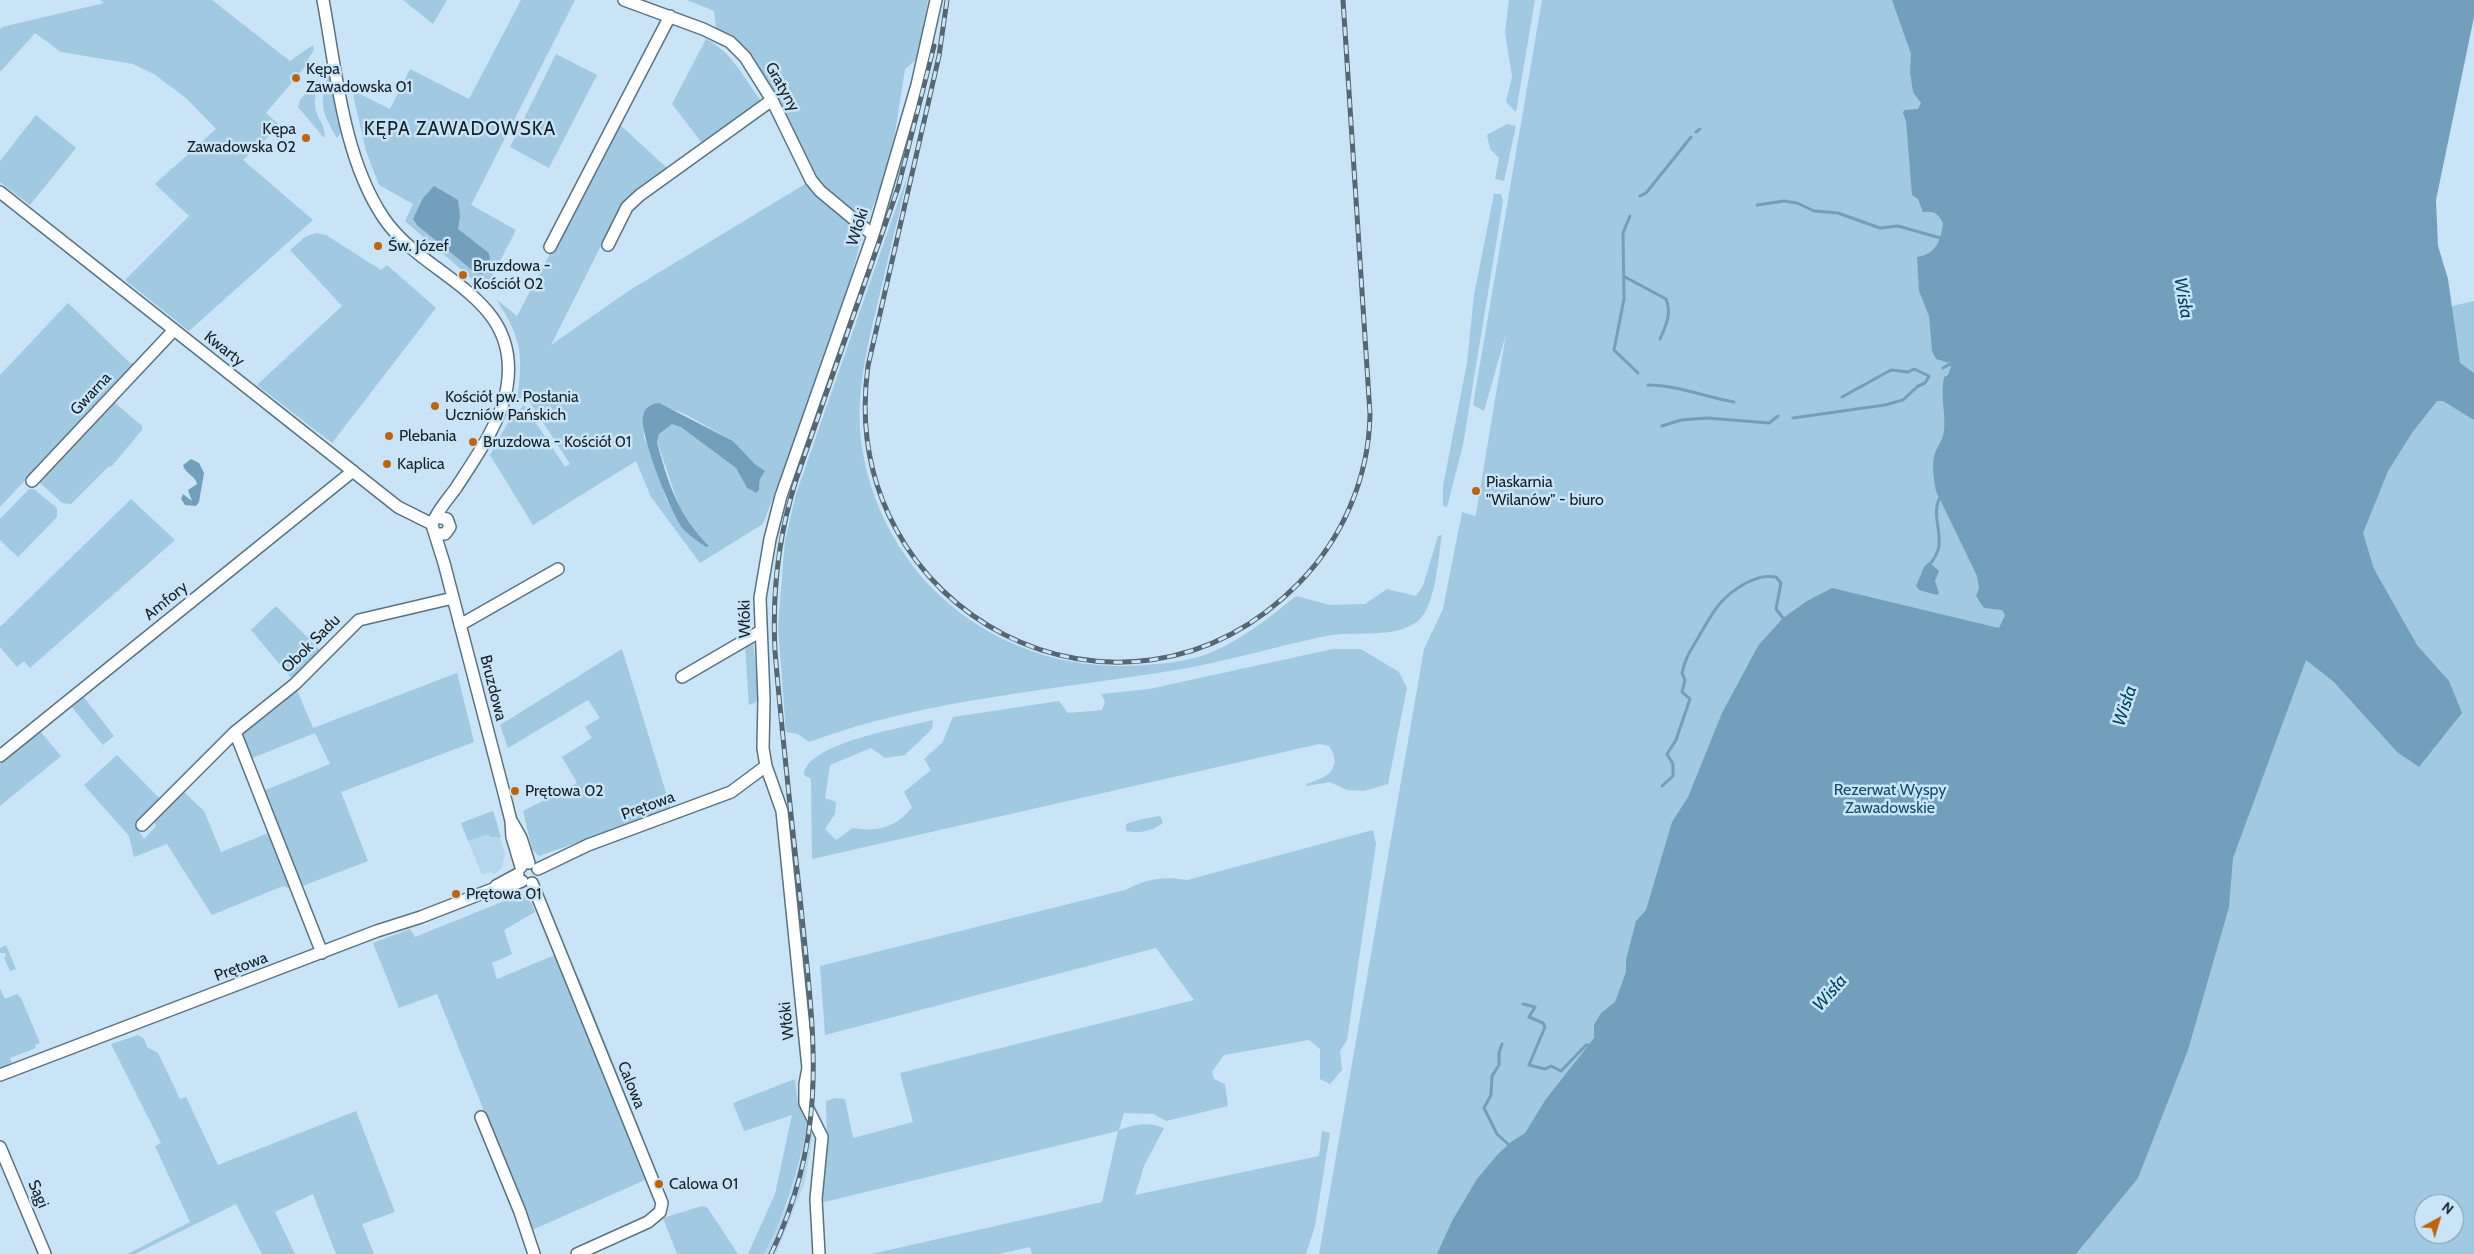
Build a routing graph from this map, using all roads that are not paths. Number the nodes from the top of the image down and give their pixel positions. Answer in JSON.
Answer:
{"nodes":[{"id":1,"x":323,"y":0,"type":"edge"},
{"id":2,"x":624,"y":0,"type":"edge"},
{"id":3,"x":936,"y":0,"type":"edge"},
{"id":4,"x":670,"y":16,"type":"junction"},
{"id":5,"x":772,"y":100,"type":"junction"},
{"id":6,"x":0,"y":192,"type":"edge"},
{"id":7,"x":873,"y":235,"type":"junction"},
{"id":8,"x":608,"y":245,"type":"dead end"},
{"id":9,"x":550,"y":247,"type":"dead end"},
{"id":10,"x":174,"y":330,"type":"junction"},
{"id":11,"x":353,"y":471,"type":"junction"},
{"id":12,"x":32,"y":481,"type":"dead end"},
{"id":13,"x":439,"y":526,"type":"junction"},
{"id":14,"x":558,"y":568,"type":"dead end"},
{"id":15,"x":453,"y":598,"type":"junction"},
{"id":16,"x":460,"y":625,"type":"junction"},
{"id":17,"x":761,"y":631,"type":"junction"},
{"id":18,"x":682,"y":677,"type":"dead end"},
{"id":19,"x":235,"y":732,"type":"junction"},
{"id":20,"x":0,"y":756,"type":"edge"},
{"id":21,"x":766,"y":766,"type":"junction"},
{"id":22,"x":142,"y":825,"type":"dead end"},
{"id":23,"x":527,"y":873,"type":"junction"},
{"id":24,"x":322,"y":953,"type":"junction"},
{"id":25,"x":0,"y":1075,"type":"edge"},
{"id":26,"x":481,"y":1117,"type":"dead end"},
{"id":27,"x":0,"y":1147,"type":"edge"},
{"id":28,"x":45,"y":1254,"type":"edge"},
{"id":29,"x":534,"y":1254,"type":"edge"},
{"id":30,"x":577,"y":1254,"type":"edge"},
{"id":31,"x":819,"y":1254,"type":"edge"}],
"edges":[{"from":1,"to":13,"type":"street","name":"Bruzdowa"},
{"from":2,"to":4,"type":"street","name":"Gratyny"},
{"from":3,"to":7,"type":"street","name":"Włóki"},
{"from":4,"to":5,"type":"street","name":"Gratyny"},
{"from":4,"to":9,"type":"street"},
{"from":5,"to":7,"type":"street","name":"Gratyny"},
{"from":5,"to":8,"type":"street"},
{"from":6,"to":10,"type":"street","name":"Kwarty"},
{"from":7,"to":17,"type":"street","name":"Włóki"},
{"from":10,"to":11,"type":"street","name":"Kwarty"},
{"from":10,"to":12,"type":"street","name":"Gwarna"},
{"from":11,"to":13,"type":"street","name":"Kwarty"},
{"from":11,"to":20,"type":"street","name":"Amfory"},
{"from":13,"to":15,"type":"street","name":"Bruzdowa"},
{"from":14,"to":16,"type":"street"},
{"from":15,"to":16,"type":"street","name":"Bruzdowa"},
{"from":15,"to":19,"type":"street","name":"Obok Sadu"},
{"from":16,"to":23,"type":"street","name":"Bruzdowa"},
{"from":17,"to":18,"type":"street"},
{"from":17,"to":21,"type":"street","name":"Włóki"},
{"from":19,"to":22,"type":"street","name":"Obok Sadu"},
{"from":19,"to":24,"type":"street"},
{"from":21,"to":23,"type":"street","name":"Prętowa"},
{"from":21,"to":31,"type":"street","name":"Włóki"},
{"from":23,"to":24,"type":"street","name":"Prętowa"},
{"from":23,"to":30,"type":"street","name":"Calowa"},
{"from":24,"to":25,"type":"street","name":"Prętowa"},
{"from":26,"to":29,"type":"street"},
{"from":27,"to":28,"type":"street","name":"Sągi"}]}
